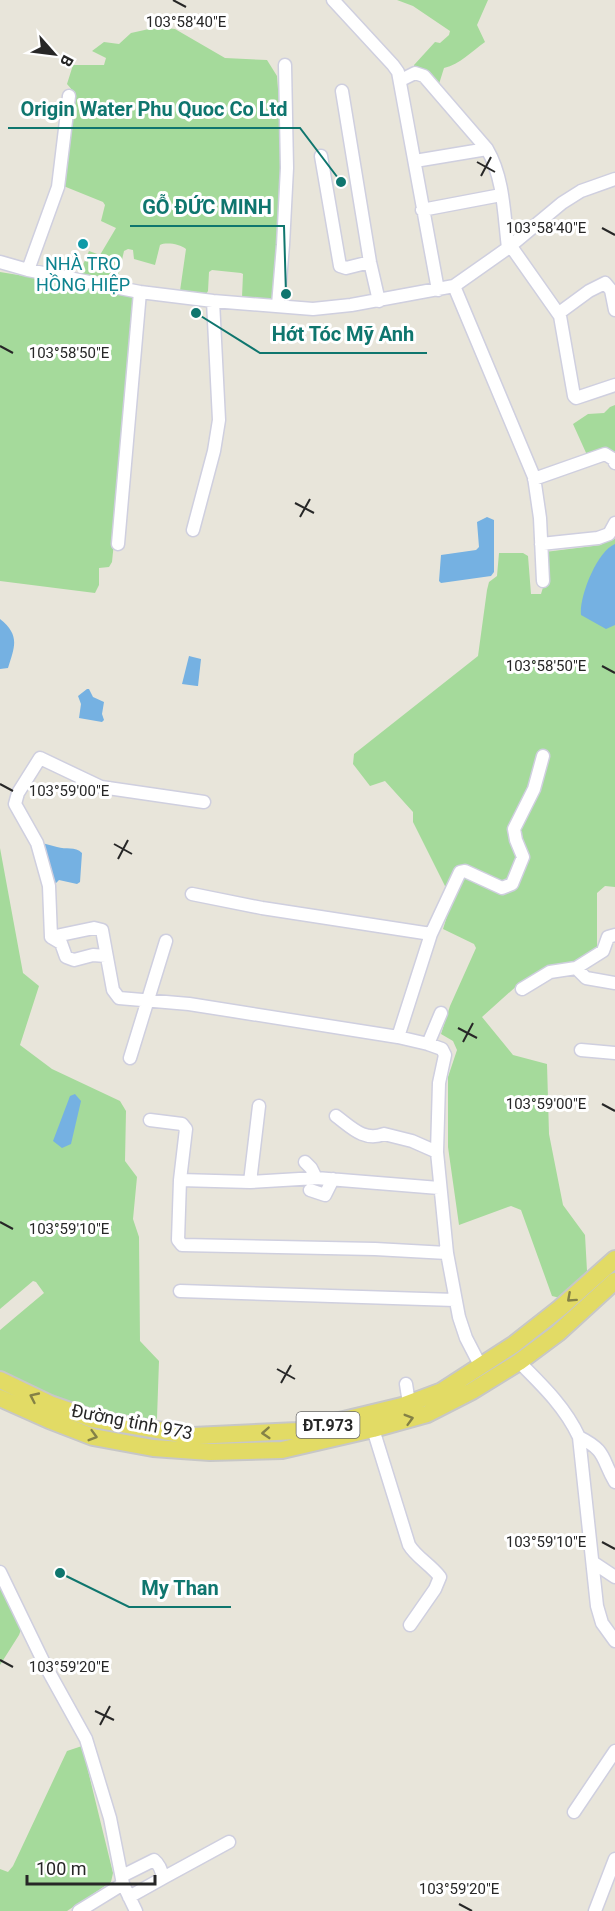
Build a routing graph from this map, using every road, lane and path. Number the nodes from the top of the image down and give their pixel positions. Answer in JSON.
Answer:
{"nodes":[{"id":1,"x":333,"y":0,"type":"edge"},
{"id":2,"x":285,"y":65,"type":"dead end"},
{"id":3,"x":401,"y":80,"type":"junction"},
{"id":4,"x":342,"y":91,"type":"dead end"},
{"id":5,"x":69,"y":96,"type":"dead end"},
{"id":6,"x":487,"y":149,"type":"junction"},
{"id":7,"x":321,"y":156,"type":"dead end"},
{"id":8,"x":415,"y":161,"type":"junction"},
{"id":9,"x":615,"y":179,"type":"edge"},
{"id":10,"x":501,"y":195,"type":"junction"},
{"id":11,"x":422,"y":210,"type":"junction"},
{"id":12,"x":509,"y":246,"type":"junction"},
{"id":13,"x":0,"y":262,"type":"edge"},
{"id":14,"x":370,"y":262,"type":"junction"},
{"id":15,"x":28,"y":270,"type":"junction"},
{"id":16,"x":454,"y":286,"type":"junction"},
{"id":17,"x":438,"y":290,"type":"junction"},
{"id":18,"x":140,"y":292,"type":"junction"},
{"id":19,"x":213,"y":301,"type":"junction"},
{"id":20,"x":379,"y":301,"type":"junction"},
{"id":21,"x":278,"y":305,"type":"junction"},
{"id":22,"x":615,"y":310,"type":"edge"},
{"id":23,"x":559,"y":313,"type":"junction"},
{"id":24,"x":615,"y":385,"type":"edge"},
{"id":25,"x":615,"y":463,"type":"edge"},
{"id":26,"x":534,"y":479,"type":"junction"},
{"id":27,"x":615,"y":523,"type":"edge"},
{"id":28,"x":193,"y":530,"type":"dead end"},
{"id":29,"x":118,"y":544,"type":"dead end"},
{"id":30,"x":541,"y":544,"type":"junction"},
{"id":31,"x":543,"y":581,"type":"dead end"},
{"id":32,"x":543,"y":756,"type":"dead end"},
{"id":33,"x":204,"y":801,"type":"dead end"},
{"id":34,"x":192,"y":894,"type":"dead end"},
{"id":35,"x":431,"y":934,"type":"junction"},
{"id":36,"x":615,"y":935,"type":"edge"},
{"id":37,"x":51,"y":937,"type":"junction"},
{"id":38,"x":166,"y":942,"type":"dead end"},
{"id":39,"x":106,"y":956,"type":"junction"},
{"id":40,"x":576,"y":968,"type":"junction"},
{"id":41,"x":615,"y":984,"type":"edge"},
{"id":42,"x":522,"y":988,"type":"dead end"},
{"id":43,"x":148,"y":1000,"type":"junction"},
{"id":44,"x":441,"y":1013,"type":"dead end"},
{"id":45,"x":398,"y":1037,"type":"junction"},
{"id":46,"x":428,"y":1044,"type":"junction"},
{"id":47,"x":582,"y":1050,"type":"dead end"},
{"id":48,"x":615,"y":1053,"type":"edge"},
{"id":49,"x":130,"y":1058,"type":"dead end"},
{"id":50,"x":259,"y":1106,"type":"dead end"},
{"id":51,"x":336,"y":1116,"type":"dead end"},
{"id":52,"x":150,"y":1120,"type":"dead end"},
{"id":53,"x":437,"y":1152,"type":"junction"},
{"id":54,"x":305,"y":1162,"type":"dead end"},
{"id":55,"x":316,"y":1178,"type":"junction"},
{"id":56,"x":333,"y":1179,"type":"junction"},
{"id":57,"x":180,"y":1180,"type":"junction"},
{"id":58,"x":250,"y":1182,"type":"junction"},
{"id":59,"x":439,"y":1188,"type":"junction"},
{"id":60,"x":309,"y":1190,"type":"dead end"},
{"id":61,"x":447,"y":1253,"type":"junction"},
{"id":62,"x":615,"y":1258,"type":"edge"},
{"id":63,"x":615,"y":1281,"type":"edge"},
{"id":64,"x":180,"y":1291,"type":"dead end"},
{"id":65,"x":455,"y":1300,"type":"junction"},
{"id":66,"x":519,"y":1362,"type":"junction"},
{"id":67,"x":481,"y":1367,"type":"junction"},
{"id":68,"x":0,"y":1380,"type":"edge"},
{"id":69,"x":406,"y":1384,"type":"dead end"},
{"id":70,"x":0,"y":1398,"type":"edge"},
{"id":71,"x":409,"y":1403,"type":"junction"},
{"id":72,"x":373,"y":1430,"type":"junction"},
{"id":73,"x":579,"y":1437,"type":"junction"},
{"id":74,"x":615,"y":1482,"type":"edge"},
{"id":75,"x":594,"y":1563,"type":"junction"},
{"id":76,"x":0,"y":1572,"type":"edge"},
{"id":77,"x":615,"y":1577,"type":"edge"},
{"id":78,"x":410,"y":1625,"type":"dead end"},
{"id":79,"x":615,"y":1641,"type":"edge"},
{"id":80,"x":615,"y":1751,"type":"edge"},
{"id":81,"x":574,"y":1812,"type":"dead end"},
{"id":82,"x":229,"y":1842,"type":"dead end"},
{"id":83,"x":615,"y":1859,"type":"edge"},
{"id":84,"x":163,"y":1878,"type":"junction"},
{"id":85,"x":122,"y":1880,"type":"junction"},
{"id":86,"x":603,"y":1893,"type":"junction"},
{"id":87,"x":129,"y":1897,"type":"junction"},
{"id":88,"x":615,"y":1898,"type":"edge"},
{"id":89,"x":79,"y":1911,"type":"edge"},
{"id":90,"x":136,"y":1911,"type":"edge"},
{"id":91,"x":595,"y":1911,"type":"edge"}],
"edges":[{"from":1,"to":3,"type":"street"},
{"from":2,"to":21,"type":"street"},
{"from":3,"to":6,"type":"street"},
{"from":3,"to":8,"type":"street"},
{"from":4,"to":14,"type":"street"},
{"from":5,"to":15,"type":"street"},
{"from":6,"to":8,"type":"street"},
{"from":6,"to":10,"type":"street"},
{"from":7,"to":14,"type":"street"},
{"from":8,"to":11,"type":"street"},
{"from":9,"to":12,"type":"street"},
{"from":10,"to":11,"type":"street"},
{"from":10,"to":12,"type":"street"},
{"from":11,"to":17,"type":"street"},
{"from":12,"to":16,"type":"street"},
{"from":12,"to":23,"type":"street"},
{"from":13,"to":15,"type":"street"},
{"from":14,"to":20,"type":"street"},
{"from":15,"to":18,"type":"street"},
{"from":16,"to":17,"type":"street"},
{"from":16,"to":26,"type":"street"},
{"from":17,"to":20,"type":"street"},
{"from":18,"to":19,"type":"street"},
{"from":18,"to":29,"type":"street"},
{"from":19,"to":21,"type":"street"},
{"from":19,"to":28,"type":"street"},
{"from":20,"to":21,"type":"street"},
{"from":22,"to":23,"type":"street"},
{"from":23,"to":24,"type":"street"},
{"from":25,"to":26,"type":"street"},
{"from":26,"to":30,"type":"street"},
{"from":27,"to":30,"type":"street"},
{"from":30,"to":31,"type":"street"},
{"from":32,"to":35,"type":"street"},
{"from":33,"to":37,"type":"street"},
{"from":34,"to":35,"type":"street"},
{"from":35,"to":45,"type":"street"},
{"from":36,"to":40,"type":"street"},
{"from":37,"to":39,"type":"street"},
{"from":37,"to":39,"type":"street"},
{"from":38,"to":43,"type":"street"},
{"from":39,"to":43,"type":"street"},
{"from":40,"to":41,"type":"street"},
{"from":40,"to":42,"type":"street"},
{"from":43,"to":45,"type":"street"},
{"from":43,"to":49,"type":"street"},
{"from":44,"to":46,"type":"street"},
{"from":45,"to":46,"type":"street"},
{"from":46,"to":53,"type":"street"},
{"from":47,"to":48,"type":"street"},
{"from":50,"to":58,"type":"street"},
{"from":51,"to":53,"type":"street"},
{"from":52,"to":57,"type":"street"},
{"from":53,"to":59,"type":"street"},
{"from":54,"to":55,"type":"street"},
{"from":55,"to":56,"type":"street"},
{"from":55,"to":58,"type":"street"},
{"from":56,"to":59,"type":"street"},
{"from":56,"to":60,"type":"street"},
{"from":57,"to":58,"type":"street"},
{"from":57,"to":61,"type":"street"},
{"from":59,"to":61,"type":"street"},
{"from":61,"to":65,"type":"street"},
{"from":62,"to":67,"type":"main road","name":"Đường tỉnh 973","number":"ĐT.973","one_way":true},
{"from":63,"to":66,"type":"main road","name":"Đường tỉnh 973","number":"ĐT.973"},
{"from":64,"to":65,"type":"street"},
{"from":65,"to":67,"type":"street"},
{"from":72,"to":66,"type":"main road","name":"Đường tỉnh 973","number":"ĐT.973","one_way":true},
{"from":66,"to":73,"type":"street"},
{"from":67,"to":71,"type":"main road","name":"Đường tỉnh 973","number":"ĐT.973"},
{"from":71,"to":68,"type":"main road","name":"Đường tỉnh 973","number":"ĐT.973","one_way":true},
{"from":69,"to":71,"type":"street"},
{"from":70,"to":72,"type":"main road","name":"Đường tỉnh 973","number":"ĐT.973","one_way":true},
{"from":72,"to":78,"type":"street"},
{"from":73,"to":74,"type":"street"},
{"from":73,"to":75,"type":"street"},
{"from":75,"to":77,"type":"street"},
{"from":75,"to":79,"type":"street"},
{"from":76,"to":85,"type":"street"},
{"from":80,"to":81,"type":"street"},
{"from":82,"to":84,"type":"street"},
{"from":83,"to":86,"type":"street"},
{"from":84,"to":85,"type":"street"},
{"from":84,"to":87,"type":"street"},
{"from":85,"to":87,"type":"street"},
{"from":85,"to":89,"type":"street"},
{"from":86,"to":88,"type":"street"},
{"from":86,"to":91,"type":"street"},
{"from":87,"to":90,"type":"street"}]}
